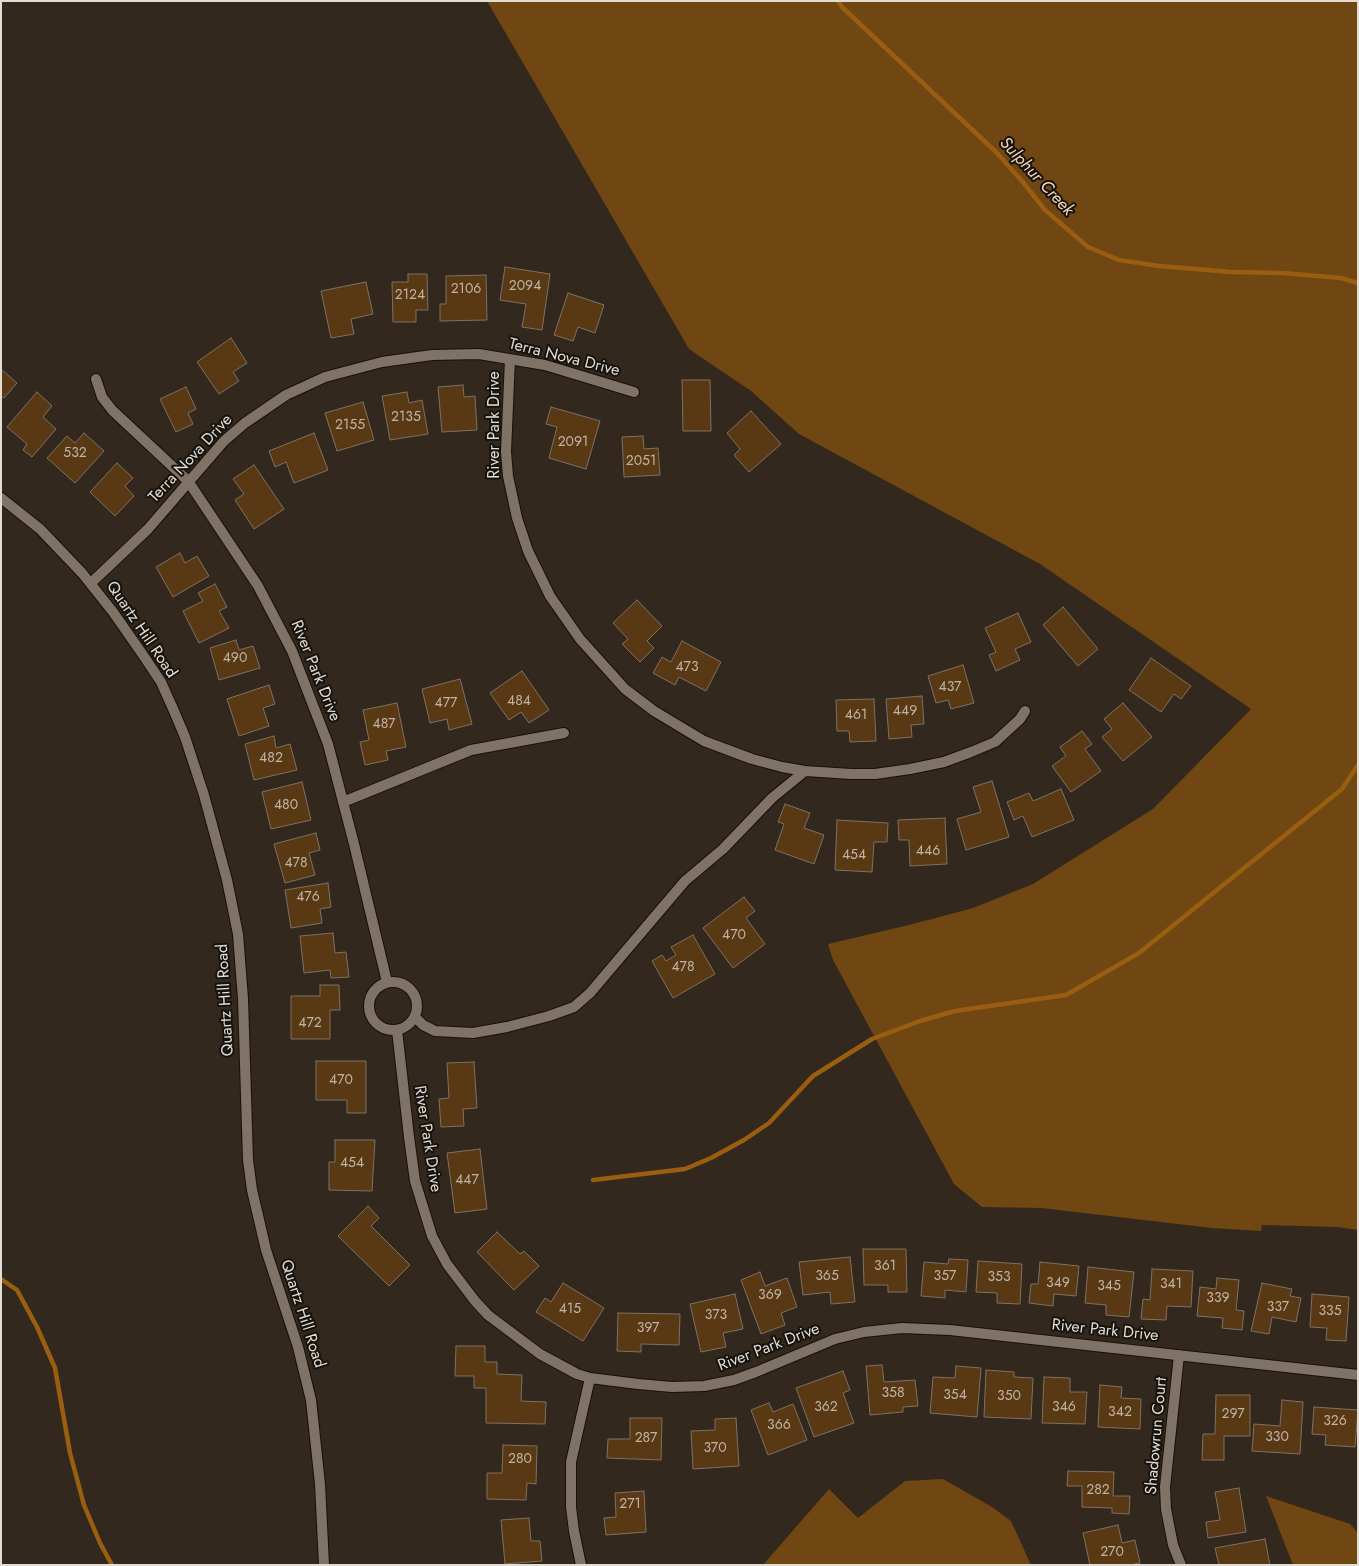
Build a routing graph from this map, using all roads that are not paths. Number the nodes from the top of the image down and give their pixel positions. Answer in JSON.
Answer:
{"nodes":[{"id":1,"x":510,"y":359,"type":"junction"},
{"id":2,"x":96,"y":379,"type":"dead end"},
{"id":3,"x":634,"y":392,"type":"dead end"},
{"id":4,"x":188,"y":481,"type":"junction"},
{"id":5,"x":1,"y":498,"type":"edge"},
{"id":6,"x":91,"y":583,"type":"junction"},
{"id":7,"x":1025,"y":711,"type":"dead end"},
{"id":8,"x":564,"y":733,"type":"dead end"},
{"id":9,"x":805,"y":771,"type":"junction"},
{"id":10,"x":343,"y":802,"type":"junction"},
{"id":11,"x":387,"y":982,"type":"junction"},
{"id":12,"x":416,"y":1018,"type":"junction"},
{"id":13,"x":397,"y":1030,"type":"junction"},
{"id":14,"x":1179,"y":1354,"type":"junction"},
{"id":15,"x":1358,"y":1375,"type":"edge"},
{"id":16,"x":590,"y":1378,"type":"junction"},
{"id":17,"x":324,"y":1565,"type":"edge"},
{"id":18,"x":581,"y":1565,"type":"edge"},
{"id":19,"x":1181,"y":1565,"type":"edge"}],
"edges":[{"from":1,"to":3,"type":"street","name":"Terra Nova Drive"},
{"from":1,"to":4,"type":"street","name":"Terra Nova Drive"},
{"from":1,"to":9,"type":"street","name":"River Park Drive"},
{"from":2,"to":4,"type":"street","name":"River Park Drive"},
{"from":4,"to":6,"type":"street","name":"Terra Nova Drive"},
{"from":4,"to":10,"type":"street","name":"River Park Drive"},
{"from":5,"to":6,"type":"street","name":"Quartz Hill Road"},
{"from":6,"to":17,"type":"street","name":"Quartz Hill Road"},
{"from":7,"to":9,"type":"street","name":"River Park Drive"},
{"from":8,"to":10,"type":"street"},
{"from":9,"to":12,"type":"street"},
{"from":10,"to":11,"type":"street","name":"River Park Drive"},
{"from":11,"to":12,"type":"street"},
{"from":11,"to":13,"type":"street"},
{"from":12,"to":13,"type":"street"},
{"from":13,"to":16,"type":"street","name":"River Park Drive"},
{"from":14,"to":15,"type":"street","name":"River Park Drive"},
{"from":14,"to":16,"type":"street","name":"River Park Drive"},
{"from":14,"to":19,"type":"street","name":"Shadowrun Court"},
{"from":16,"to":18,"type":"street"}]}
